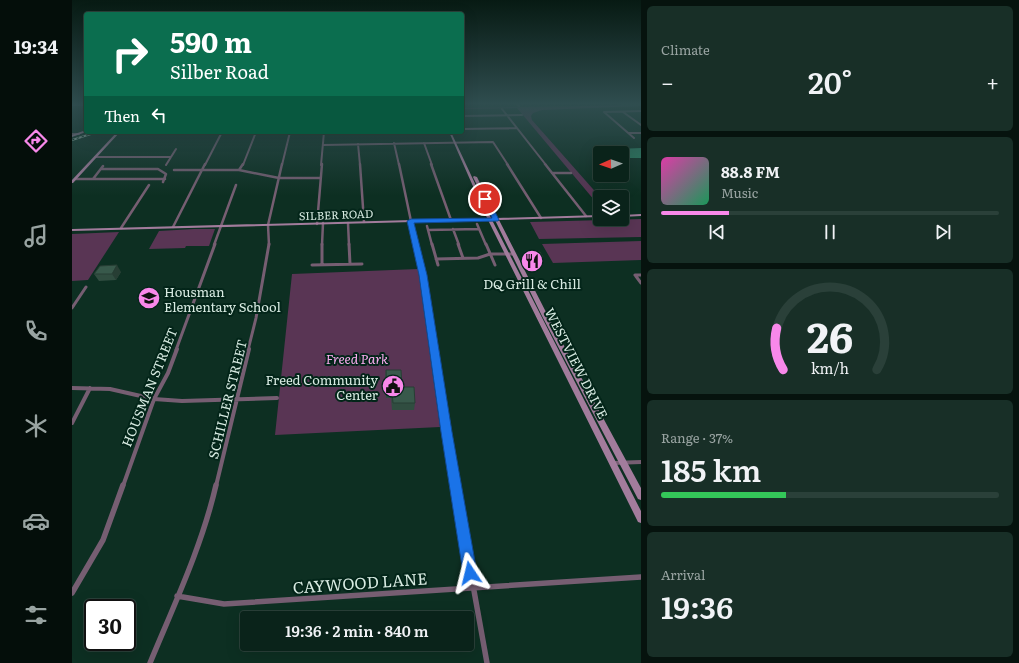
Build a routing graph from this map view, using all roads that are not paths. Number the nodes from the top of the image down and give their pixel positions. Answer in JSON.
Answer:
{"nodes":[{"id":1,"x":117,"y":134,"type":"edge"},
{"id":2,"x":221,"y":134,"type":"edge"},
{"id":3,"x":255,"y":134,"type":"edge"},
{"id":4,"x":290,"y":134,"type":"edge"},
{"id":5,"x":324,"y":134,"type":"edge"},
{"id":6,"x":451,"y":134,"type":"edge"},
{"id":7,"x":454,"y":134,"type":"edge"},
{"id":8,"x":522,"y":134,"type":"edge"},
{"id":9,"x":630,"y":134,"type":"edge"},
{"id":10,"x":634,"y":138,"type":"dead end"},
{"id":11,"x":456,"y":142,"type":"junction"},
{"id":12,"x":424,"y":143,"type":"junction"},
{"id":13,"x":358,"y":144,"type":"junction"},
{"id":14,"x":394,"y":144,"type":"junction"},
{"id":15,"x":323,"y":145,"type":"junction"},
{"id":16,"x":176,"y":149,"type":"dead end"},
{"id":17,"x":171,"y":157,"type":"junction"},
{"id":18,"x":96,"y":158,"type":"junction"},
{"id":19,"x":166,"y":165,"type":"dead end"},
{"id":20,"x":103,"y":166,"type":"dead end"},
{"id":21,"x":123,"y":166,"type":"dead end"},
{"id":22,"x":142,"y":166,"type":"dead end"},
{"id":23,"x":101,"y":169,"type":"junction"},
{"id":24,"x":120,"y":169,"type":"junction"},
{"id":25,"x":140,"y":169,"type":"junction"},
{"id":26,"x":202,"y":169,"type":"junction"},
{"id":27,"x":174,"y":170,"type":"dead end"},
{"id":28,"x":239,"y":170,"type":"junction"},
{"id":29,"x":552,"y":173,"type":"junction"},
{"id":30,"x":571,"y":173,"type":"dead end"},
{"id":31,"x":165,"y":178,"type":"junction"},
{"id":32,"x":279,"y":178,"type":"junction"},
{"id":33,"x":320,"y":178,"type":"junction"},
{"id":34,"x":92,"y":179,"type":"junction"},
{"id":35,"x":73,"y":181,"type":"edge"},
{"id":36,"x":163,"y":182,"type":"dead end"},
{"id":37,"x":149,"y":185,"type":"dead end"},
{"id":38,"x":236,"y":185,"type":"dead end"},
{"id":39,"x":478,"y":189,"type":"junction"},
{"id":40,"x":641,"y":215,"type":"edge"},
{"id":41,"x":586,"y":216,"type":"junction"},
{"id":42,"x":593,"y":216,"type":"edge"},
{"id":43,"x":629,"y":216,"type":"edge"},
{"id":44,"x":541,"y":218,"type":"junction"},
{"id":45,"x":452,"y":220,"type":"junction"},
{"id":46,"x":490,"y":220,"type":"junction"},
{"id":47,"x":496,"y":220,"type":"junction"},
{"id":48,"x":411,"y":221,"type":"junction"},
{"id":49,"x":364,"y":222,"type":"junction"},
{"id":50,"x":323,"y":223,"type":"junction"},
{"id":51,"x":317,"y":224,"type":"junction"},
{"id":52,"x":477,"y":224,"type":"dead end"},
{"id":53,"x":268,"y":225,"type":"junction"},
{"id":54,"x":348,"y":225,"type":"junction"},
{"id":55,"x":221,"y":226,"type":"junction"},
{"id":56,"x":427,"y":226,"type":"dead end"},
{"id":57,"x":173,"y":227,"type":"junction"},
{"id":58,"x":121,"y":228,"type":"junction"},
{"id":59,"x":453,"y":229,"type":"junction"},
{"id":60,"x":479,"y":229,"type":"junction"},
{"id":61,"x":72,"y":230,"type":"edge"},
{"id":62,"x":428,"y":230,"type":"junction"},
{"id":63,"x":490,"y":254,"type":"junction"},
{"id":64,"x":510,"y":254,"type":"junction"},
{"id":65,"x":464,"y":258,"type":"junction"},
{"id":66,"x":436,"y":259,"type":"junction"},
{"id":67,"x":350,"y":264,"type":"junction"},
{"id":68,"x":362,"y":264,"type":"dead end"},
{"id":69,"x":312,"y":265,"type":"dead end"},
{"id":70,"x":322,"y":265,"type":"junction"},
{"id":71,"x":438,"y":265,"type":"dead end"},
{"id":72,"x":495,"y":265,"type":"dead end"},
{"id":73,"x":641,"y":275,"type":"edge"},
{"id":74,"x":641,"y":283,"type":"edge"},
{"id":75,"x":86,"y":287,"type":"dead end"},
{"id":76,"x":72,"y":308,"type":"edge"},
{"id":77,"x":542,"y":316,"type":"junction"},
{"id":78,"x":72,"y":388,"type":"edge"},
{"id":79,"x":90,"y":388,"type":"junction"},
{"id":80,"x":276,"y":398,"type":"dead end"},
{"id":81,"x":154,"y":399,"type":"junction"},
{"id":82,"x":237,"y":399,"type":"junction"},
{"id":83,"x":72,"y":423,"type":"edge"},
{"id":84,"x":641,"y":462,"type":"edge"},
{"id":85,"x":614,"y":463,"type":"junction"},
{"id":86,"x":624,"y":463,"type":"junction"},
{"id":87,"x":641,"y":496,"type":"edge"},
{"id":88,"x":641,"y":519,"type":"edge"},
{"id":89,"x":641,"y":577,"type":"edge"},
{"id":90,"x":473,"y":588,"type":"junction"},
{"id":91,"x":72,"y":593,"type":"edge"},
{"id":92,"x":177,"y":596,"type":"junction"},
{"id":93,"x":150,"y":663,"type":"edge"},
{"id":94,"x":487,"y":663,"type":"edge"}],
"edges":[{"from":1,"to":18,"type":"main road"},
{"from":2,"to":26,"type":"street"},
{"from":3,"to":28,"type":"street"},
{"from":4,"to":32,"type":"street","name":"SCHILLER STREET"},
{"from":5,"to":15,"type":"street"},
{"from":6,"to":11,"type":"main road","name":"WESTVIEW DRIVE"},
{"from":7,"to":11,"type":"main road","name":"WESTVIEW DRIVE"},
{"from":8,"to":29,"type":"street"},
{"from":9,"to":10,"type":"street"},
{"from":11,"to":12,"type":"street"},
{"from":11,"to":39,"type":"main road","name":"WESTVIEW DRIVE"},
{"from":11,"to":44,"type":"street"},
{"from":12,"to":14,"type":"street"},
{"from":12,"to":45,"type":"street"},
{"from":13,"to":14,"type":"street"},
{"from":13,"to":15,"type":"street"},
{"from":13,"to":49,"type":"street"},
{"from":14,"to":48,"type":"street"},
{"from":15,"to":33,"type":"street"},
{"from":16,"to":17,"type":"street"},
{"from":17,"to":18,"type":"street"},
{"from":17,"to":19,"type":"street"},
{"from":18,"to":35,"type":"main road"},
{"from":20,"to":23,"type":"street"},
{"from":21,"to":24,"type":"street"},
{"from":22,"to":25,"type":"street"},
{"from":23,"to":24,"type":"street"},
{"from":23,"to":34,"type":"street"},
{"from":24,"to":25,"type":"street"},
{"from":25,"to":31,"type":"street"},
{"from":26,"to":27,"type":"street"},
{"from":26,"to":28,"type":"street"},
{"from":26,"to":57,"type":"street"},
{"from":28,"to":32,"type":"street"},
{"from":29,"to":30,"type":"street"},
{"from":29,"to":41,"type":"street"},
{"from":31,"to":34,"type":"street"},
{"from":31,"to":36,"type":"street"},
{"from":32,"to":33,"type":"street"},
{"from":32,"to":53,"type":"street","name":"SCHILLER STREET"},
{"from":33,"to":51,"type":"street"},
{"from":34,"to":35,"type":"street"},
{"from":37,"to":58,"type":"street"},
{"from":38,"to":55,"type":"street","name":"HOUSMAN STREET"},
{"from":39,"to":46,"type":"main road","name":"WESTVIEW DRIVE"},
{"from":39,"to":47,"type":"main road","name":"WESTVIEW DRIVE"},
{"from":40,"to":43,"type":"main road"},
{"from":41,"to":42,"type":"main road","name":"SILBER ROAD"},
{"from":41,"to":44,"type":"main road","name":"SILBER ROAD"},
{"from":44,"to":47,"type":"main road","name":"SILBER ROAD"},
{"from":45,"to":46,"type":"main road","name":"SILBER ROAD"},
{"from":45,"to":48,"type":"main road","name":"SILBER ROAD"},
{"from":46,"to":47,"type":"main road","name":"SILBER ROAD"},
{"from":46,"to":64,"type":"main road","name":"WESTVIEW DRIVE"},
{"from":47,"to":64,"type":"main road","name":"WESTVIEW DRIVE"},
{"from":48,"to":49,"type":"main road","name":"SILBER ROAD"},
{"from":48,"to":90,"type":"street"},
{"from":49,"to":54,"type":"main road","name":"SILBER ROAD"},
{"from":50,"to":51,"type":"main road","name":"SILBER ROAD"},
{"from":50,"to":54,"type":"main road","name":"SILBER ROAD"},
{"from":50,"to":70,"type":"street"},
{"from":51,"to":53,"type":"main road","name":"SILBER ROAD"},
{"from":52,"to":60,"type":"street"},
{"from":53,"to":55,"type":"main road","name":"SILBER ROAD"},
{"from":53,"to":82,"type":"street","name":"SCHILLER STREET"},
{"from":54,"to":67,"type":"street"},
{"from":55,"to":57,"type":"main road","name":"SILBER ROAD"},
{"from":55,"to":81,"type":"street","name":"HOUSMAN STREET"},
{"from":56,"to":62,"type":"street"},
{"from":57,"to":58,"type":"main road","name":"SILBER ROAD"},
{"from":58,"to":61,"type":"main road","name":"SILBER ROAD"},
{"from":59,"to":60,"type":"street"},
{"from":59,"to":62,"type":"street"},
{"from":59,"to":65,"type":"street"},
{"from":60,"to":63,"type":"street"},
{"from":62,"to":66,"type":"street"},
{"from":63,"to":64,"type":"street"},
{"from":63,"to":65,"type":"street"},
{"from":63,"to":72,"type":"street"},
{"from":64,"to":77,"type":"main road","name":"WESTVIEW DRIVE"},
{"from":65,"to":66,"type":"street"},
{"from":66,"to":71,"type":"street"},
{"from":67,"to":68,"type":"street"},
{"from":67,"to":70,"type":"street"},
{"from":69,"to":70,"type":"street"},
{"from":73,"to":74,"type":"street"},
{"from":75,"to":76,"type":"street"},
{"from":77,"to":85,"type":"main road","name":"WESTVIEW DRIVE"},
{"from":77,"to":86,"type":"main road","name":"WESTVIEW DRIVE"},
{"from":78,"to":79,"type":"street"},
{"from":79,"to":81,"type":"street"},
{"from":79,"to":83,"type":"street"},
{"from":80,"to":82,"type":"street"},
{"from":81,"to":82,"type":"street"},
{"from":81,"to":91,"type":"street","name":"HOUSMAN STREET"},
{"from":82,"to":92,"type":"street","name":"SCHILLER STREET"},
{"from":84,"to":86,"type":"street"},
{"from":85,"to":86,"type":"street"},
{"from":85,"to":88,"type":"main road","name":"WESTVIEW DRIVE"},
{"from":86,"to":87,"type":"main road","name":"WESTVIEW DRIVE"},
{"from":89,"to":90,"type":"street","name":"CAYWOOD LANE"},
{"from":90,"to":92,"type":"street","name":"CAYWOOD LANE"},
{"from":90,"to":94,"type":"street"},
{"from":92,"to":93,"type":"street","name":"SCHILLER STREET"}]}
